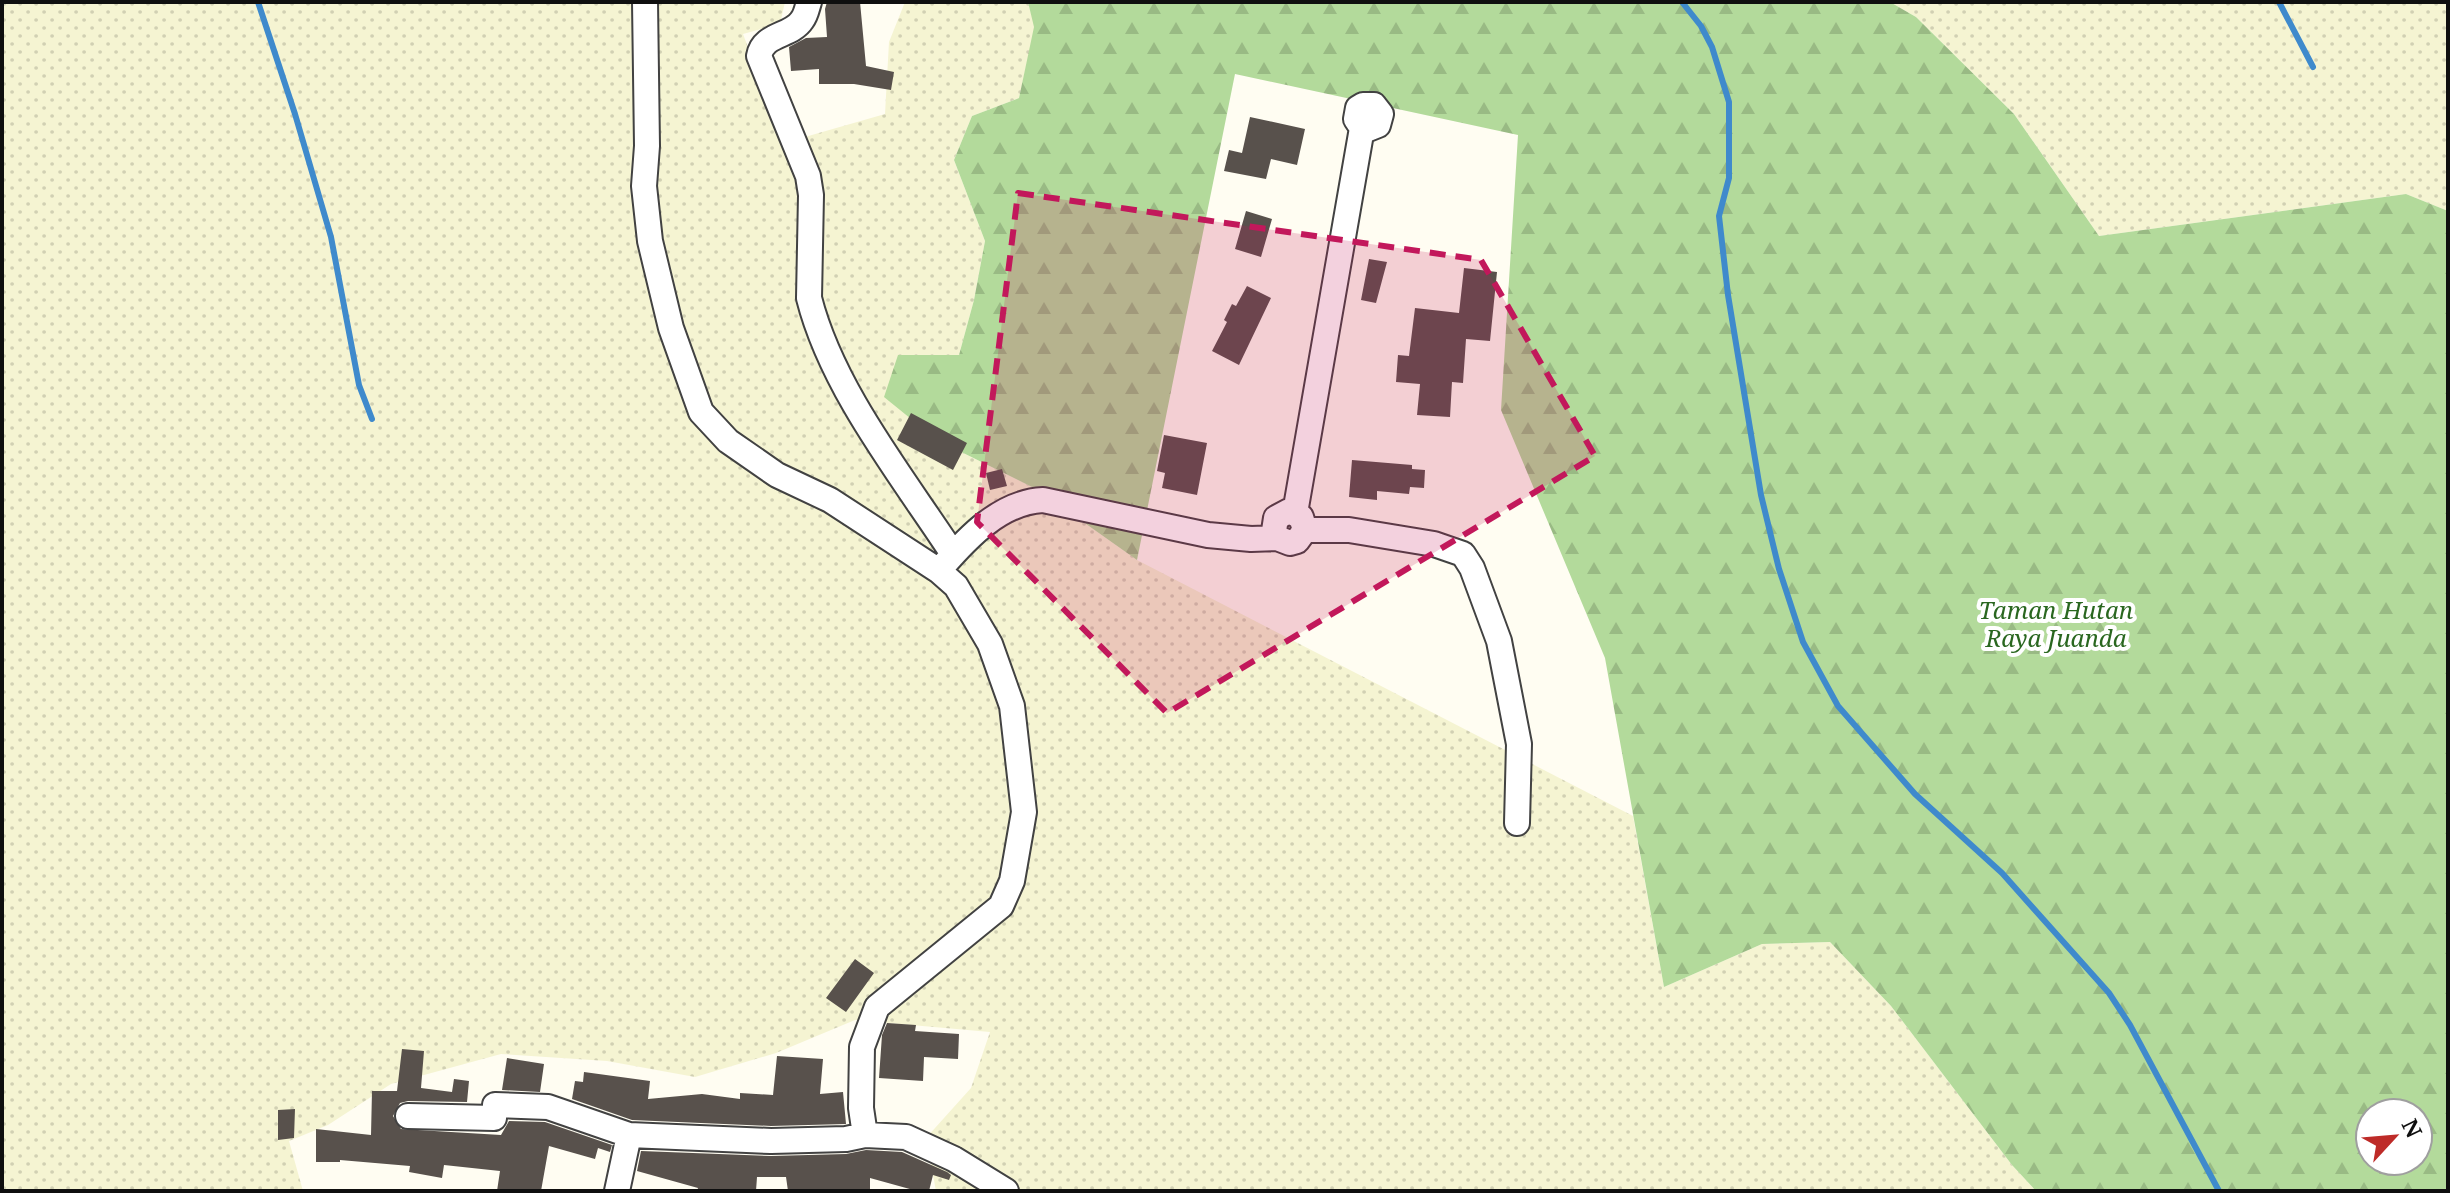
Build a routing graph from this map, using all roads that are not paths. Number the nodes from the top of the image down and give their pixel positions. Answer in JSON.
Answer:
{"nodes":[{"id":1,"x":645,"y":2,"type":"edge"},
{"id":2,"x":809,"y":2,"type":"edge"},
{"id":3,"x":1362,"y":128,"type":"dead end"},
{"id":4,"x":1300,"y":521,"type":"junction"},
{"id":5,"x":946,"y":563,"type":"junction"},
{"id":6,"x":1517,"y":823,"type":"dead end"},
{"id":7,"x":408,"y":1116,"type":"dead end"},
{"id":8,"x":629,"y":1135,"type":"junction"},
{"id":9,"x":865,"y":1135,"type":"junction"},
{"id":10,"x":617,"y":1191,"type":"edge"},
{"id":11,"x":1006,"y":1191,"type":"edge"}],
"edges":[{"from":1,"to":5,"type":"street"},
{"from":2,"to":5,"type":"street"},
{"from":3,"to":4,"type":"street"},
{"from":4,"to":5,"type":"street"},
{"from":4,"to":6,"type":"street"},
{"from":5,"to":9,"type":"street"},
{"from":7,"to":8,"type":"street"},
{"from":8,"to":9,"type":"street"},
{"from":8,"to":10,"type":"street"},
{"from":9,"to":11,"type":"street"}]}
